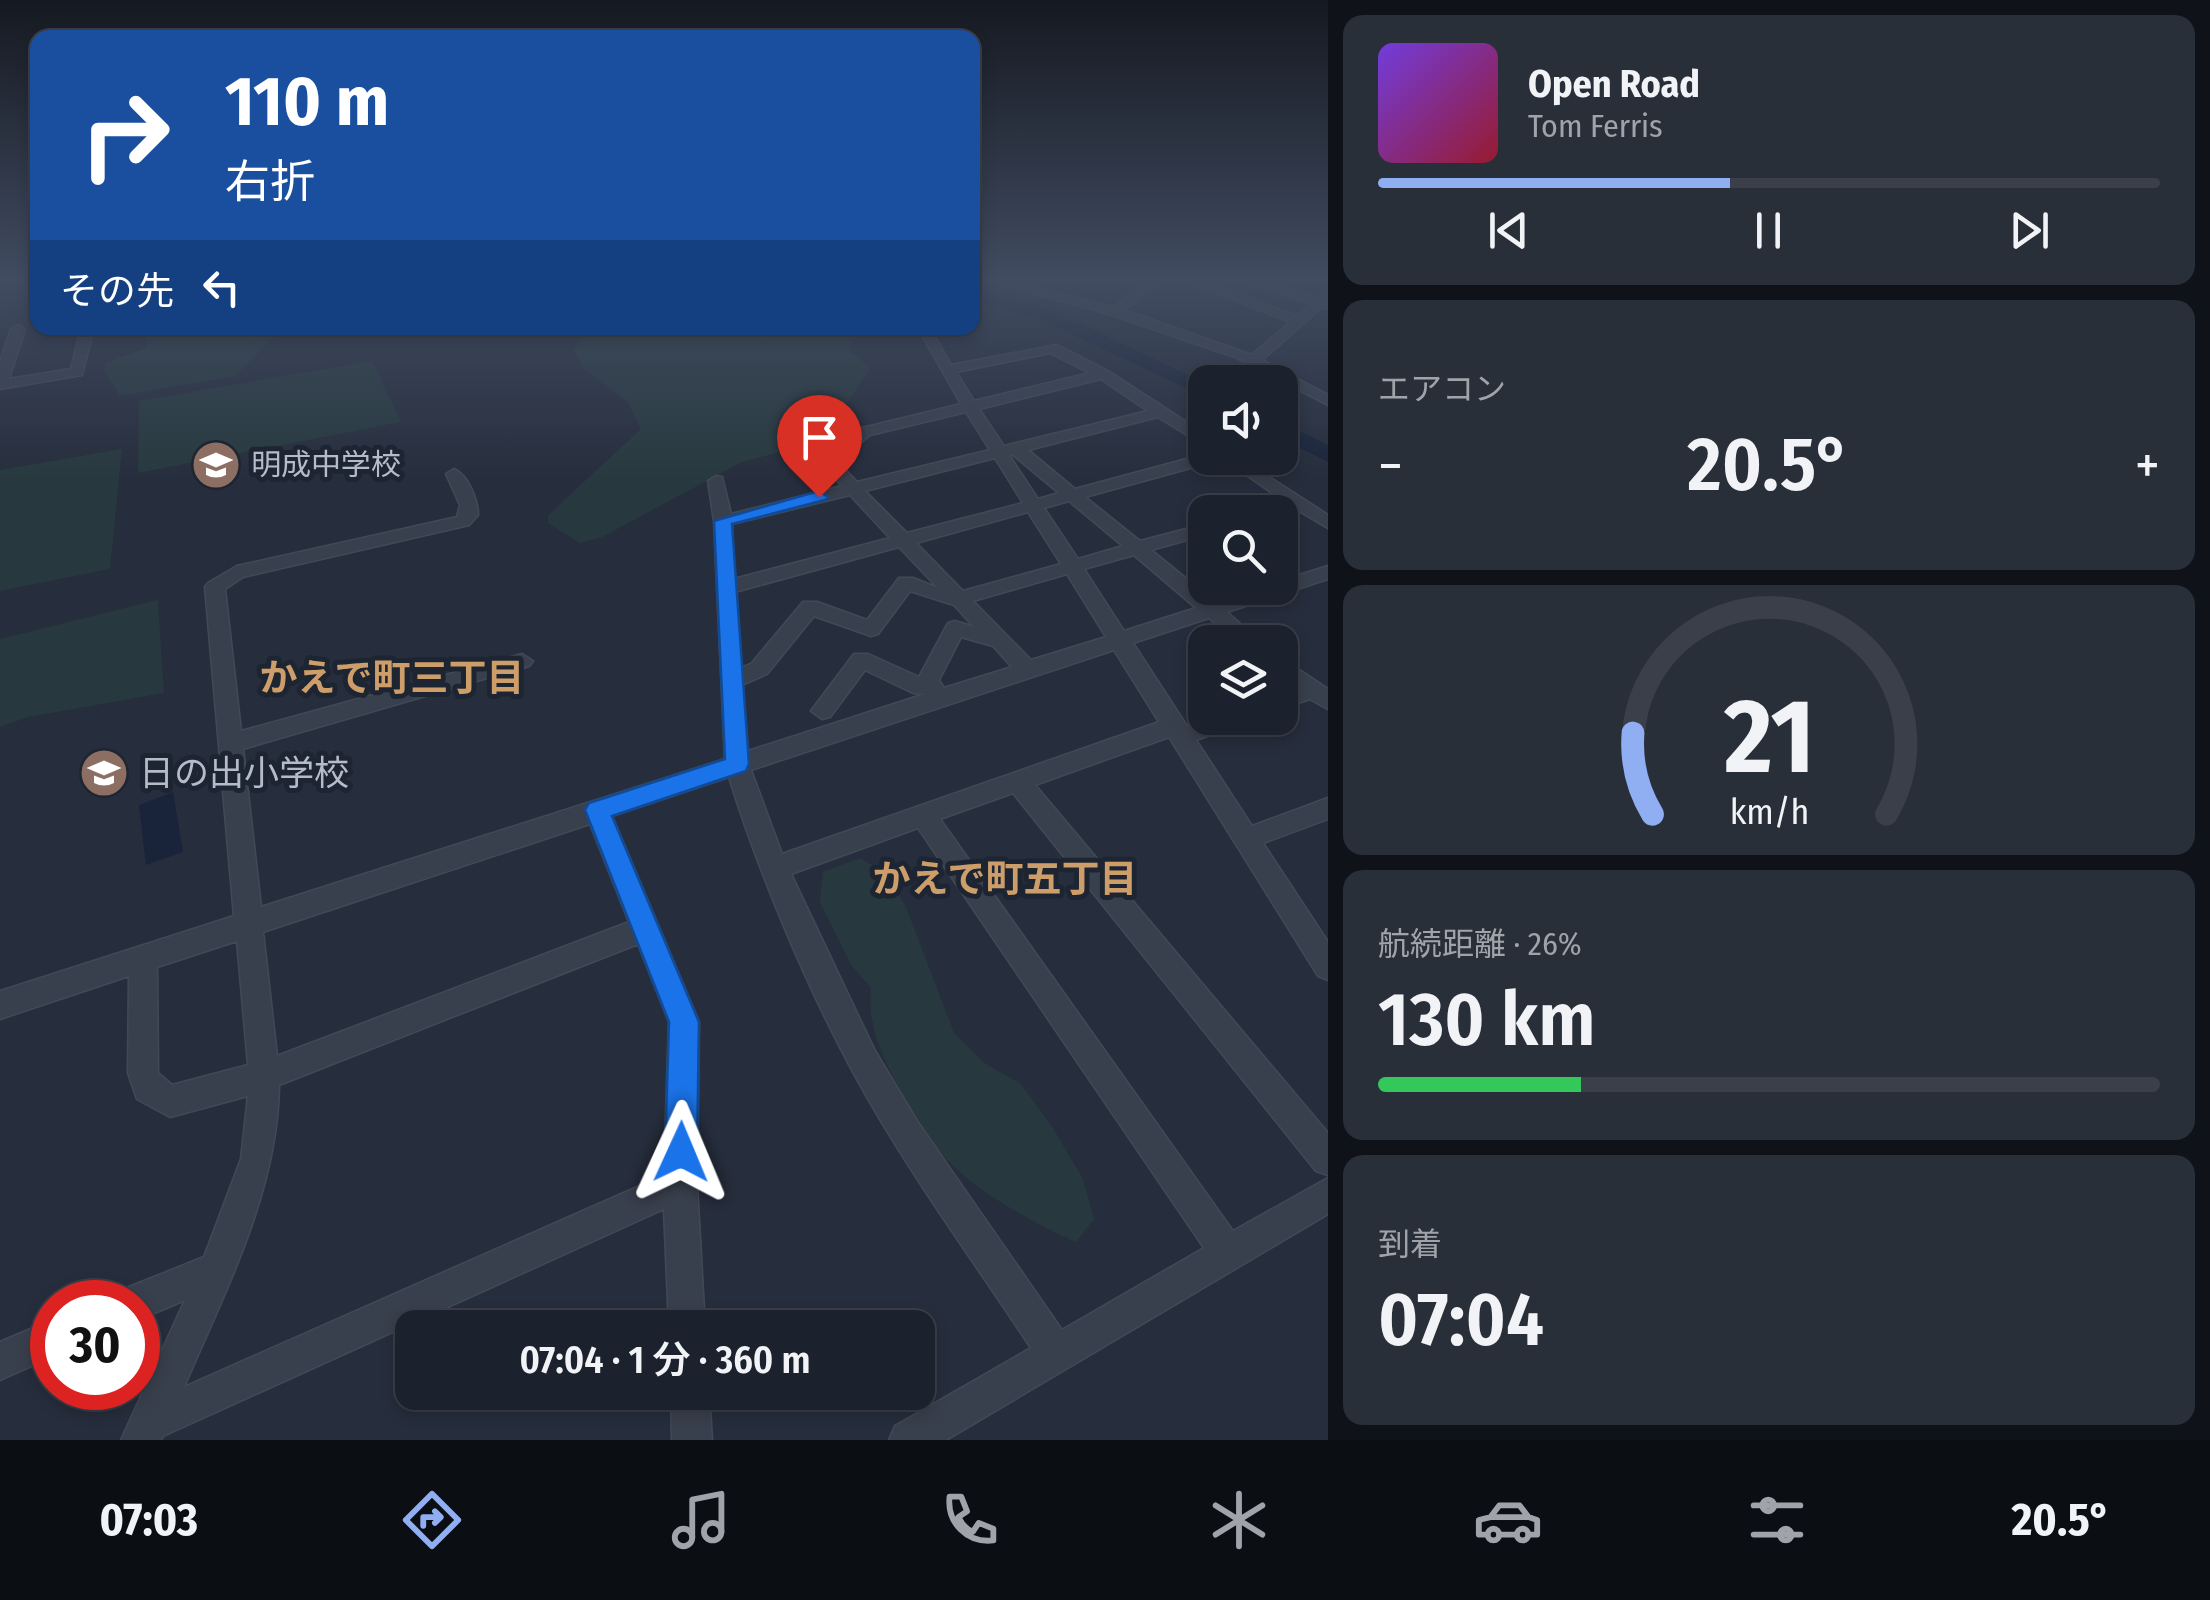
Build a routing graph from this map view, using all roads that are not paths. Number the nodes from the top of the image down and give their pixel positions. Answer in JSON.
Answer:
{"nodes":[{"id":1,"x":12,"y":348,"type":"edge"},
{"id":2,"x":83,"y":348,"type":"edge"},
{"id":3,"x":935,"y":348,"type":"edge"},
{"id":4,"x":1051,"y":348,"type":"edge"},
{"id":5,"x":1052,"y":348,"type":"edge"},
{"id":6,"x":1220,"y":348,"type":"edge"},
{"id":7,"x":1267,"y":348,"type":"edge"},
{"id":8,"x":1254,"y":360,"type":"junction"},
{"id":9,"x":946,"y":370,"type":"junction"},
{"id":10,"x":1102,"y":374,"type":"junction"},
{"id":11,"x":0,"y":384,"type":"edge"},
{"id":12,"x":1328,"y":401,"type":"edge"},
{"id":13,"x":970,"y":405,"type":"junction"},
{"id":14,"x":1161,"y":412,"type":"junction"},
{"id":15,"x":1188,"y":430,"type":"edge"},
{"id":16,"x":1007,"y":450,"type":"junction"},
{"id":17,"x":1188,"y":464,"type":"edge"},
{"id":18,"x":454,"y":474,"type":"dead end"},
{"id":19,"x":1256,"y":475,"type":"edge"},
{"id":20,"x":716,"y":481,"type":"dead end"},
{"id":21,"x":852,"y":488,"type":"junction"},
{"id":22,"x":1074,"y":495,"type":"junction"},
{"id":23,"x":1286,"y":495,"type":"edge"},
{"id":24,"x":1298,"y":503,"type":"edge"},
{"id":25,"x":1032,"y":505,"type":"junction"},
{"id":26,"x":723,"y":521,"type":"junction"},
{"id":27,"x":1328,"y":523,"type":"edge"},
{"id":28,"x":1188,"y":534,"type":"edge"},
{"id":29,"x":900,"y":540,"type":"junction"},
{"id":30,"x":1138,"y":549,"type":"junction"},
{"id":31,"x":1072,"y":567,"type":"junction"},
{"id":32,"x":1328,"y":572,"type":"edge"},
{"id":33,"x":725,"y":588,"type":"junction"},
{"id":34,"x":958,"y":599,"type":"junction"},
{"id":35,"x":1212,"y":610,"type":"junction"},
{"id":36,"x":1231,"y":625,"type":"edge"},
{"id":37,"x":872,"y":630,"type":"junction"},
{"id":38,"x":1118,"y":640,"type":"junction"},
{"id":39,"x":999,"y":641,"type":"junction"},
{"id":40,"x":861,"y":658,"type":"junction"},
{"id":41,"x":522,"y":662,"type":"dead end"},
{"id":42,"x":1027,"y":670,"type":"junction"},
{"id":43,"x":1298,"y":678,"type":"edge"},
{"id":44,"x":732,"y":681,"type":"junction"},
{"id":45,"x":934,"y":690,"type":"junction"},
{"id":46,"x":1320,"y":696,"type":"edge"},
{"id":47,"x":822,"y":711,"type":"dead end"},
{"id":48,"x":1188,"y":729,"type":"edge"},
{"id":49,"x":1177,"y":732,"type":"junction"},
{"id":50,"x":231,"y":744,"type":"junction"},
{"id":51,"x":738,"y":764,"type":"junction"},
{"id":52,"x":1019,"y":783,"type":"junction"},
{"id":53,"x":1328,"y":808,"type":"edge"},
{"id":54,"x":598,"y":810,"type":"junction"},
{"id":55,"x":924,"y":816,"type":"junction"},
{"id":56,"x":1245,"y":839,"type":"junction"},
{"id":57,"x":775,"y":868,"type":"junction"},
{"id":58,"x":250,"y":924,"type":"junction"},
{"id":59,"x":647,"y":928,"type":"junction"},
{"id":60,"x":143,"y":959,"type":"junction"},
{"id":61,"x":1328,"y":967,"type":"edge"},
{"id":62,"x":0,"y":1004,"type":"edge"},
{"id":63,"x":264,"y":1076,"type":"junction"},
{"id":64,"x":1328,"y":1159,"type":"edge"},
{"id":65,"x":680,"y":1185,"type":"junction"},
{"id":66,"x":1328,"y":1195,"type":"edge"},
{"id":67,"x":1228,"y":1253,"type":"junction"},
{"id":68,"x":217,"y":1268,"type":"junction"},
{"id":69,"x":160,"y":1292,"type":"edge"},
{"id":70,"x":686,"y":1310,"type":"edge"},
{"id":71,"x":30,"y":1348,"type":"edge"},
{"id":72,"x":1058,"y":1354,"type":"junction"},
{"id":73,"x":0,"y":1361,"type":"edge"},
{"id":74,"x":691,"y":1410,"type":"edge"},
{"id":75,"x":146,"y":1431,"type":"edge"},
{"id":76,"x":692,"y":1440,"type":"edge"},
{"id":77,"x":909,"y":1440,"type":"edge"}],
"edges":[{"from":1,"to":11,"type":"street"},
{"from":2,"to":11,"type":"street"},
{"from":3,"to":9,"type":"street"},
{"from":4,"to":9,"type":"street"},
{"from":5,"to":10,"type":"street"},
{"from":6,"to":8,"type":"street"},
{"from":7,"to":8,"type":"street"},
{"from":8,"to":12,"type":"street"},
{"from":9,"to":13,"type":"street"},
{"from":10,"to":13,"type":"street"},
{"from":10,"to":14,"type":"street"},
{"from":13,"to":16,"type":"street"},
{"from":13,"to":21,"type":"street"},
{"from":14,"to":15,"type":"street"},
{"from":14,"to":16,"type":"street"},
{"from":16,"to":21,"type":"street"},
{"from":16,"to":22,"type":"street"},
{"from":16,"to":25,"type":"street"},
{"from":17,"to":22,"type":"street"},
{"from":18,"to":50,"type":"street"},
{"from":19,"to":23,"type":"street"},
{"from":20,"to":26,"type":"street"},
{"from":21,"to":26,"type":"street"},
{"from":21,"to":29,"type":"street"},
{"from":22,"to":25,"type":"street"},
{"from":22,"to":30,"type":"street"},
{"from":24,"to":27,"type":"street"},
{"from":25,"to":29,"type":"street"},
{"from":25,"to":31,"type":"street"},
{"from":26,"to":33,"type":"street"},
{"from":28,"to":30,"type":"street"},
{"from":29,"to":33,"type":"street"},
{"from":29,"to":34,"type":"street"},
{"from":30,"to":31,"type":"street"},
{"from":30,"to":35,"type":"street"},
{"from":31,"to":34,"type":"street"},
{"from":31,"to":38,"type":"street"},
{"from":32,"to":35,"type":"street"},
{"from":33,"to":44,"type":"street"},
{"from":34,"to":37,"type":"street"},
{"from":34,"to":39,"type":"street"},
{"from":35,"to":36,"type":"street"},
{"from":35,"to":38,"type":"street"},
{"from":37,"to":40,"type":"street"},
{"from":37,"to":44,"type":"street"},
{"from":38,"to":42,"type":"street"},
{"from":38,"to":49,"type":"street"},
{"from":39,"to":42,"type":"street"},
{"from":39,"to":45,"type":"street"},
{"from":40,"to":45,"type":"street"},
{"from":40,"to":47,"type":"street"},
{"from":41,"to":50,"type":"street"},
{"from":42,"to":45,"type":"street"},
{"from":43,"to":46,"type":"street"},
{"from":44,"to":51,"type":"street"},
{"from":45,"to":51,"type":"street"},
{"from":48,"to":49,"type":"street"},
{"from":49,"to":52,"type":"street"},
{"from":49,"to":56,"type":"street"},
{"from":50,"to":58,"type":"street"},
{"from":51,"to":54,"type":"street"},
{"from":51,"to":57,"type":"street"},
{"from":52,"to":55,"type":"street"},
{"from":52,"to":64,"type":"street"},
{"from":53,"to":56,"type":"street"},
{"from":54,"to":58,"type":"street"},
{"from":54,"to":59,"type":"street"},
{"from":55,"to":57,"type":"street"},
{"from":55,"to":67,"type":"street"},
{"from":56,"to":61,"type":"street"},
{"from":57,"to":72,"type":"street"},
{"from":58,"to":60,"type":"street"},
{"from":58,"to":63,"type":"street"},
{"from":59,"to":63,"type":"street"},
{"from":59,"to":65,"type":"street"},
{"from":60,"to":62,"type":"street"},
{"from":60,"to":63,"type":"street"},
{"from":63,"to":68,"type":"street"},
{"from":65,"to":70,"type":"street"},
{"from":65,"to":75,"type":"street"},
{"from":66,"to":67,"type":"street"},
{"from":67,"to":72,"type":"street"},
{"from":68,"to":69,"type":"street"},
{"from":68,"to":75,"type":"street"},
{"from":71,"to":73,"type":"street"},
{"from":72,"to":77,"type":"street"},
{"from":74,"to":76,"type":"street"}]}
